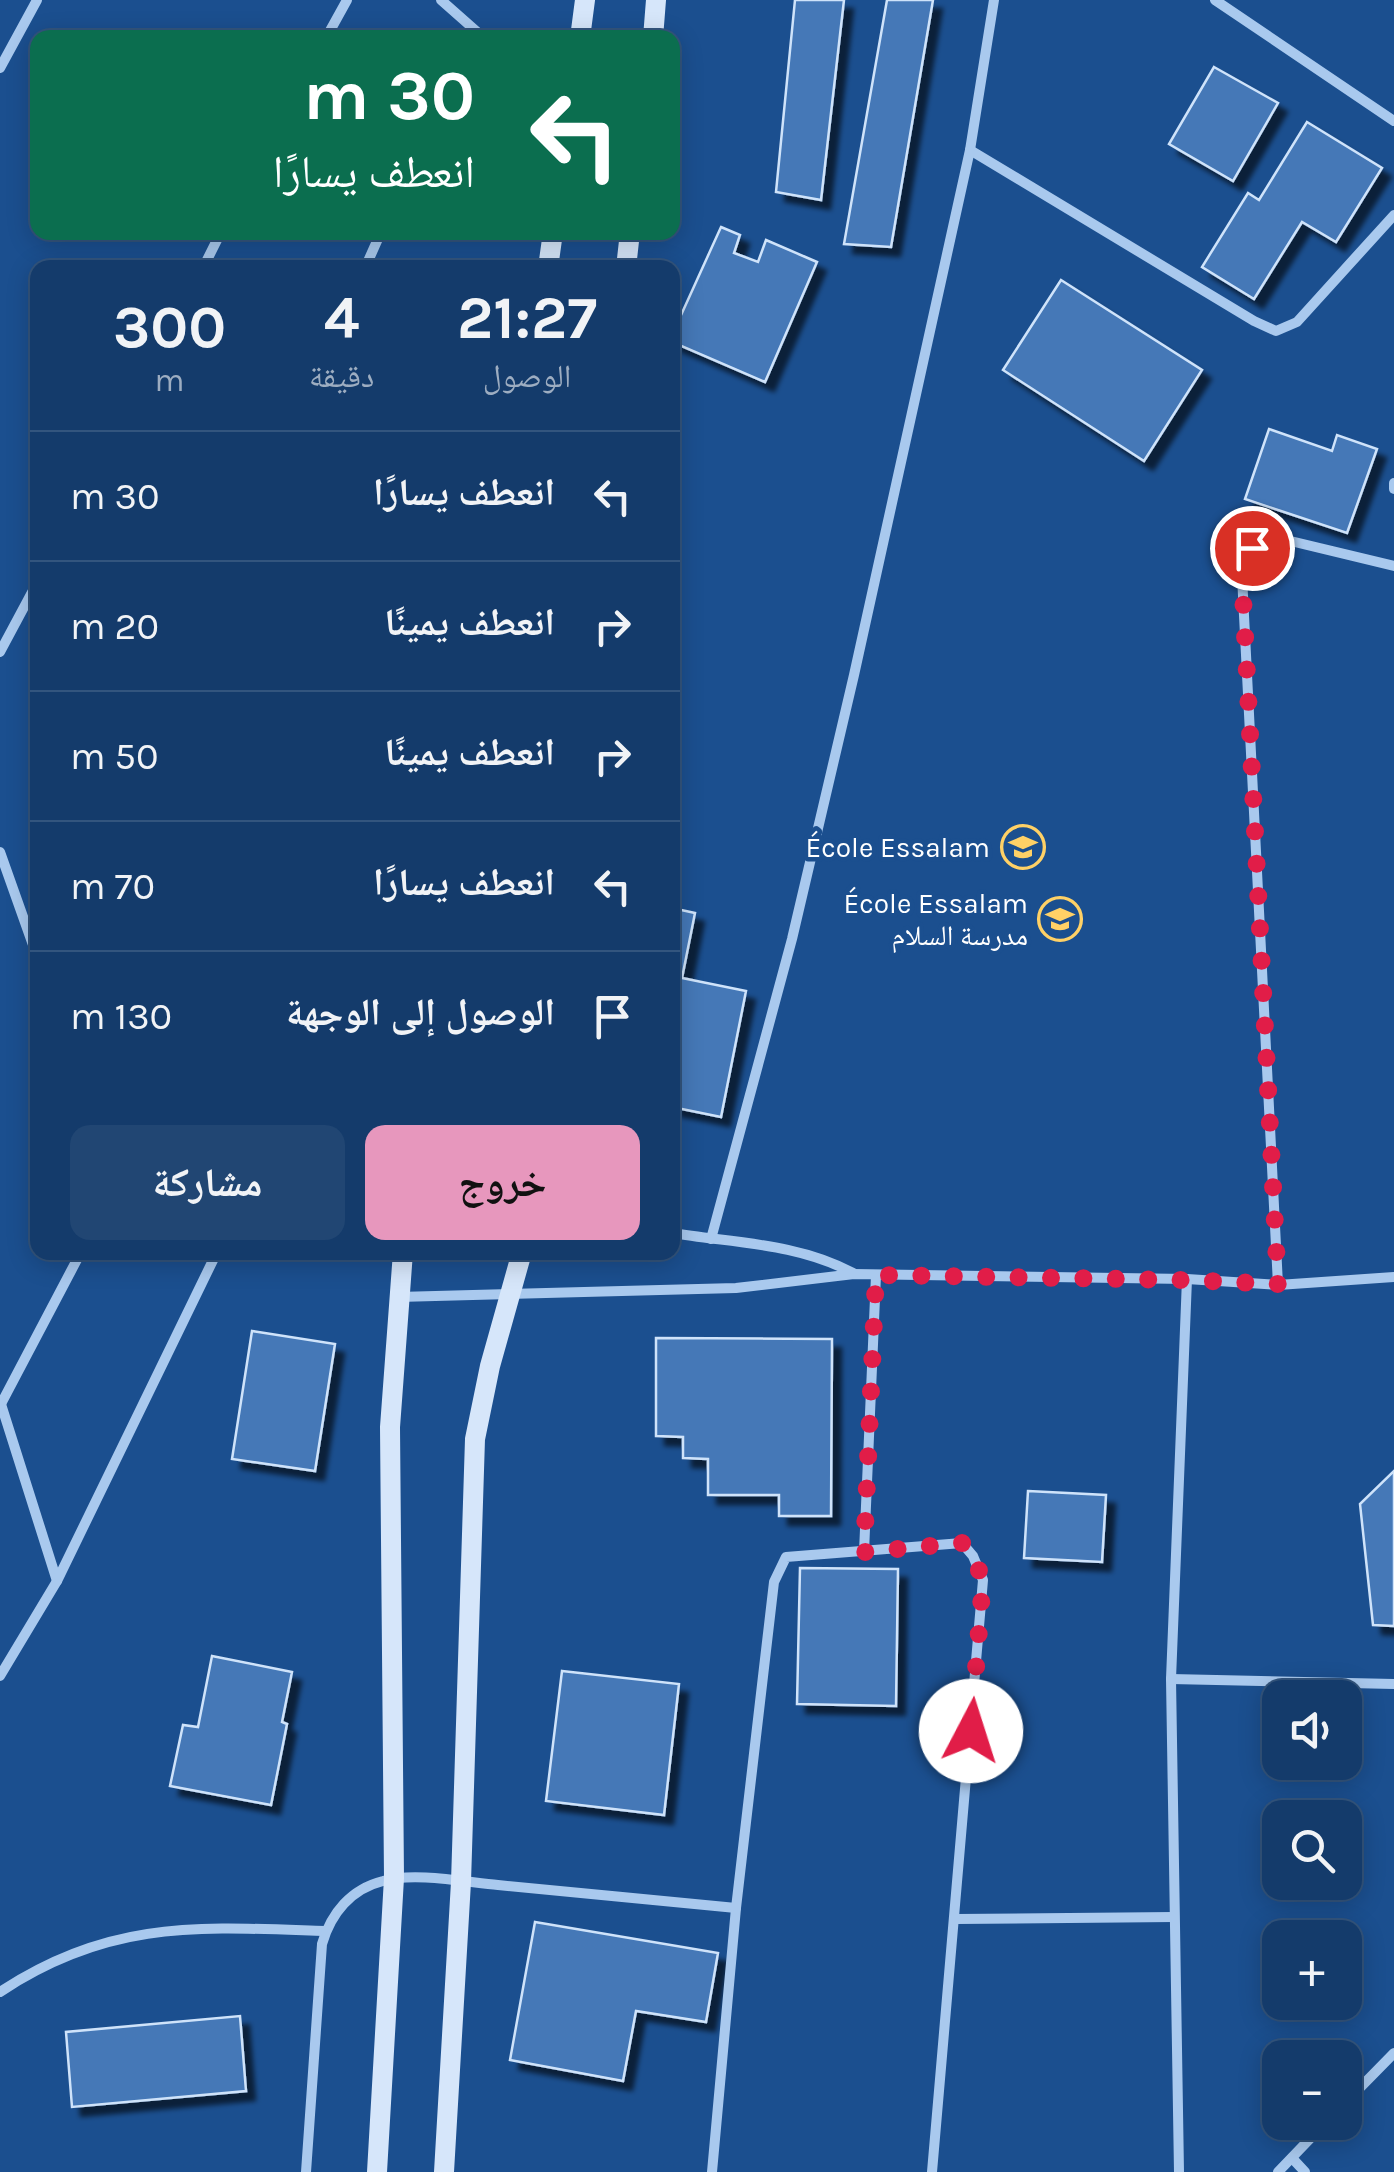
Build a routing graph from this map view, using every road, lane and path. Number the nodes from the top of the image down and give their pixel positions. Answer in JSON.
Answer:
{"nodes":[{"id":1,"x":37,"y":0,"type":"edge"},
{"id":2,"x":346,"y":0,"type":"edge"},
{"id":3,"x":441,"y":0,"type":"edge"},
{"id":4,"x":585,"y":0,"type":"edge"},
{"id":5,"x":656,"y":0,"type":"edge"},
{"id":6,"x":994,"y":0,"type":"edge"},
{"id":7,"x":1215,"y":0,"type":"edge"},
{"id":8,"x":330,"y":30,"type":"edge"},
{"id":9,"x":467,"y":30,"type":"edge"},
{"id":10,"x":581,"y":30,"type":"edge"},
{"id":11,"x":653,"y":30,"type":"edge"},
{"id":12,"x":0,"y":68,"type":"edge"},
{"id":13,"x":1394,"y":120,"type":"edge"},
{"id":14,"x":970,"y":150,"type":"junction"},
{"id":15,"x":1394,"y":215,"type":"edge"},
{"id":16,"x":1394,"y":566,"type":"edge"},
{"id":17,"x":30,"y":597,"type":"edge"},
{"id":18,"x":0,"y":652,"type":"edge"},
{"id":19,"x":0,"y":852,"type":"edge"},
{"id":20,"x":30,"y":934,"type":"edge"},
{"id":21,"x":680,"y":1234,"type":"edge"},
{"id":22,"x":711,"y":1240,"type":"junction"},
{"id":23,"x":76,"y":1260,"type":"edge"},
{"id":24,"x":213,"y":1260,"type":"edge"},
{"id":25,"x":403,"y":1260,"type":"edge"},
{"id":26,"x":520,"y":1260,"type":"edge"},
{"id":27,"x":854,"y":1274,"type":"junction"},
{"id":28,"x":876,"y":1275,"type":"junction"},
{"id":29,"x":1394,"y":1277,"type":"edge"},
{"id":30,"x":1187,"y":1280,"type":"junction"},
{"id":31,"x":1278,"y":1284,"type":"junction"},
{"id":32,"x":511,"y":1294,"type":"junction"},
{"id":33,"x":398,"y":1297,"type":"junction"},
{"id":34,"x":0,"y":1402,"type":"edge"},
{"id":35,"x":864,"y":1552,"type":"junction"},
{"id":36,"x":57,"y":1581,"type":"junction"},
{"id":37,"x":0,"y":1676,"type":"edge"},
{"id":38,"x":1170,"y":1679,"type":"junction"},
{"id":39,"x":1394,"y":1684,"type":"edge"},
{"id":40,"x":394,"y":1878,"type":"junction"},
{"id":41,"x":461,"y":1882,"type":"junction"},
{"id":42,"x":736,"y":1908,"type":"junction"},
{"id":43,"x":1174,"y":1917,"type":"junction"},
{"id":44,"x":956,"y":1919,"type":"junction"},
{"id":45,"x":326,"y":1931,"type":"junction"},
{"id":46,"x":0,"y":1992,"type":"edge"},
{"id":47,"x":1394,"y":2053,"type":"edge"},
{"id":48,"x":1362,"y":2086,"type":"edge"},
{"id":49,"x":1309,"y":2140,"type":"edge"},
{"id":50,"x":1292,"y":2158,"type":"junction"},
{"id":51,"x":306,"y":2172,"type":"edge"},
{"id":52,"x":378,"y":2172,"type":"edge"},
{"id":53,"x":444,"y":2172,"type":"edge"},
{"id":54,"x":712,"y":2172,"type":"edge"},
{"id":55,"x":932,"y":2172,"type":"edge"},
{"id":56,"x":1178,"y":2172,"type":"edge"},
{"id":57,"x":1278,"y":2172,"type":"edge"},
{"id":58,"x":1305,"y":2172,"type":"edge"}],
"edges":[{"from":1,"to":12,"type":"street"},
{"from":2,"to":8,"type":"street"},
{"from":3,"to":9,"type":"street"},
{"from":4,"to":10,"type":"street"},
{"from":5,"to":11,"type":"street"},
{"from":6,"to":14,"type":"street"},
{"from":7,"to":13,"type":"street"},
{"from":14,"to":15,"type":"street"},
{"from":14,"to":22,"type":"street"},
{"from":16,"to":31,"type":"street"},
{"from":17,"to":18,"type":"street"},
{"from":19,"to":20,"type":"street"},
{"from":21,"to":22,"type":"street"},
{"from":22,"to":27,"type":"street"},
{"from":23,"to":34,"type":"street"},
{"from":24,"to":36,"type":"street"},
{"from":25,"to":33,"type":"street"},
{"from":26,"to":32,"type":"street"},
{"from":27,"to":28,"type":"street"},
{"from":27,"to":32,"type":"street"},
{"from":28,"to":30,"type":"street"},
{"from":28,"to":35,"type":"street"},
{"from":29,"to":31,"type":"street"},
{"from":30,"to":31,"type":"street"},
{"from":30,"to":38,"type":"street"},
{"from":32,"to":33,"type":"street"},
{"from":32,"to":41,"type":"street"},
{"from":33,"to":40,"type":"street"},
{"from":34,"to":36,"type":"street"},
{"from":35,"to":42,"type":"street"},
{"from":35,"to":44,"type":"street"},
{"from":36,"to":37,"type":"street"},
{"from":38,"to":39,"type":"street"},
{"from":38,"to":43,"type":"street"},
{"from":40,"to":41,"type":"street"},
{"from":40,"to":45,"type":"street"},
{"from":40,"to":52,"type":"street"},
{"from":41,"to":42,"type":"street"},
{"from":41,"to":53,"type":"street"},
{"from":42,"to":54,"type":"street"},
{"from":43,"to":44,"type":"street"},
{"from":43,"to":56,"type":"street"},
{"from":44,"to":55,"type":"street"},
{"from":45,"to":46,"type":"street"},
{"from":45,"to":51,"type":"street"},
{"from":47,"to":48,"type":"street"},
{"from":49,"to":50,"type":"street"},
{"from":50,"to":57,"type":"street"},
{"from":50,"to":58,"type":"street"}]}
